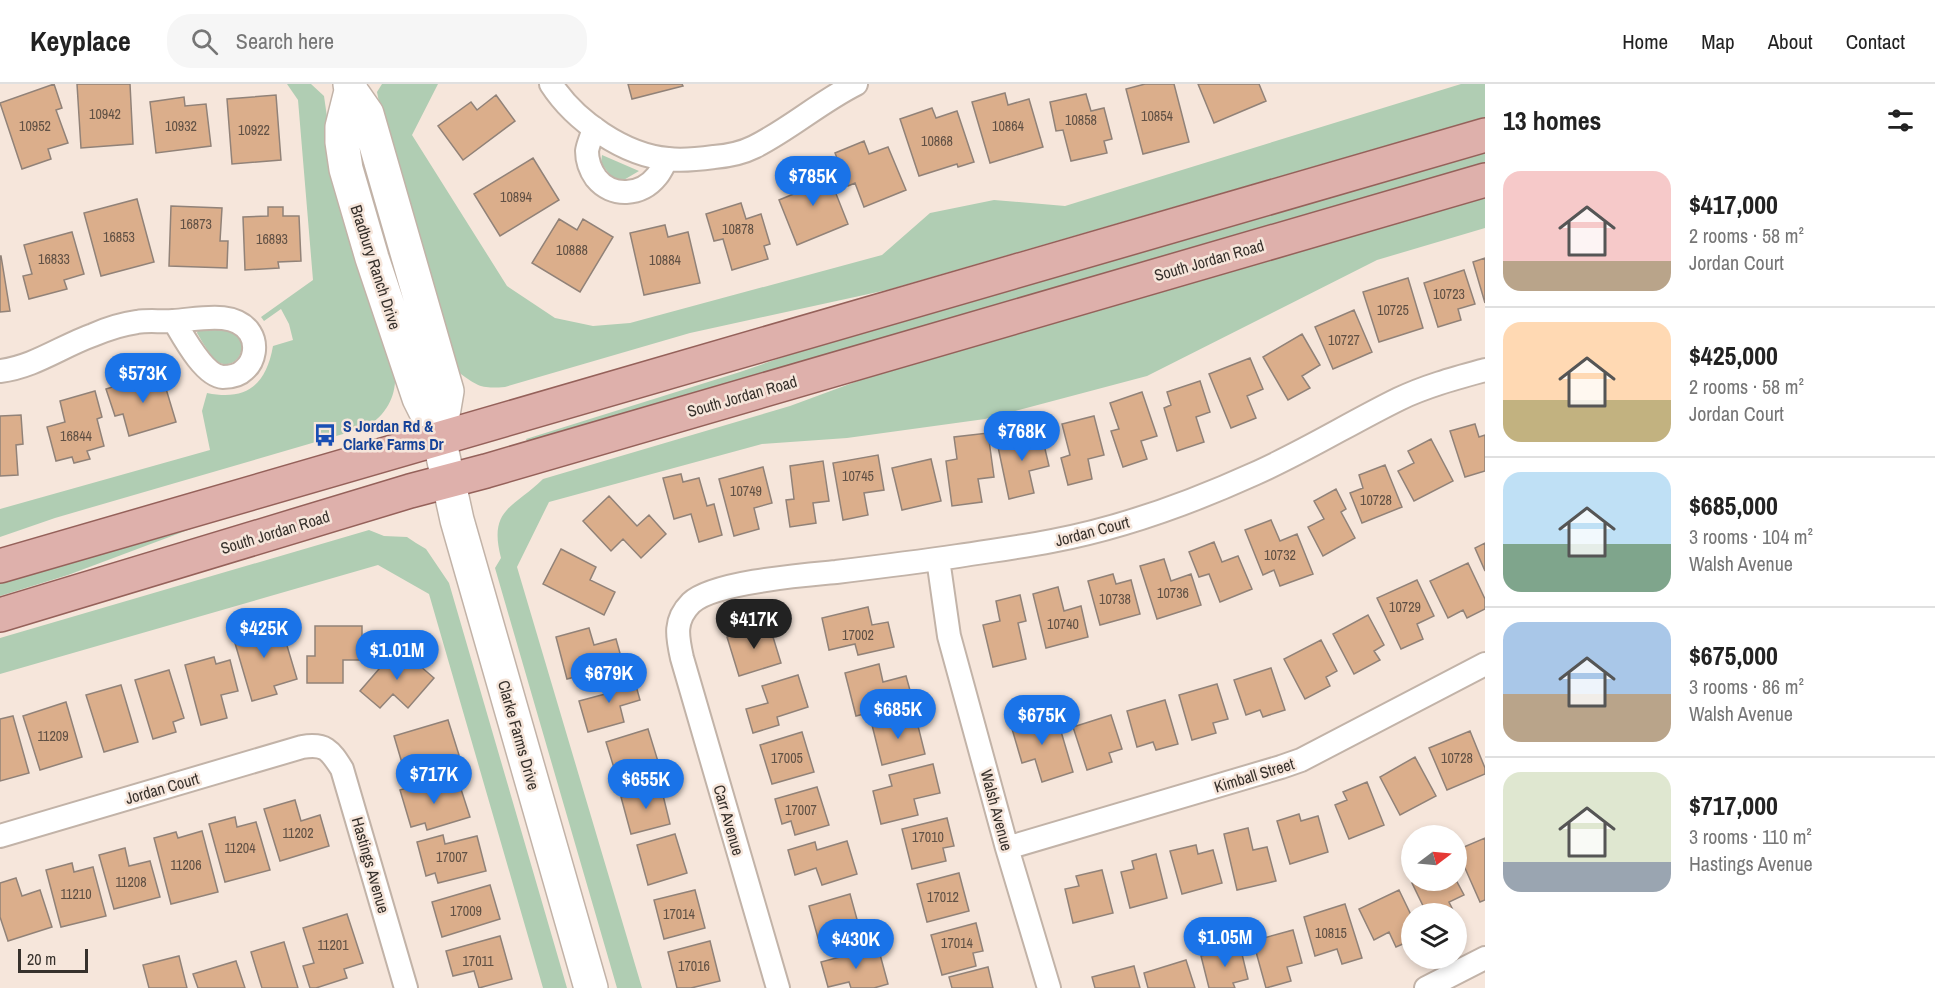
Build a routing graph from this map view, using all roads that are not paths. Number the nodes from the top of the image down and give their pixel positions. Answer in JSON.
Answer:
{"nodes":[{"id":1,"x":551,"y":84,"type":"edge"},
{"id":2,"x":856,"y":84,"type":"edge"},
{"id":3,"x":350,"y":87,"type":"edge"},
{"id":4,"x":594,"y":128,"type":"junction"},
{"id":5,"x":1485,"y":135,"type":"edge"},
{"id":6,"x":667,"y":159,"type":"junction"},
{"id":7,"x":1485,"y":180,"type":"edge"},
{"id":8,"x":174,"y":321,"type":"dead end"},
{"id":9,"x":1485,"y":370,"type":"edge"},
{"id":10,"x":0,"y":371,"type":"edge"},
{"id":11,"x":439,"y":438,"type":"junction"},
{"id":12,"x":447,"y":481,"type":"junction"},
{"id":13,"x":938,"y":559,"type":"junction"},
{"id":14,"x":0,"y":566,"type":"edge"},
{"id":15,"x":0,"y":615,"type":"edge"},
{"id":16,"x":680,"y":616,"type":"joint"},
{"id":17,"x":1485,"y":664,"type":"edge"},
{"id":18,"x":325,"y":747,"type":"joint"},
{"id":19,"x":0,"y":836,"type":"edge"},
{"id":20,"x":1007,"y":848,"type":"junction"},
{"id":21,"x":1485,"y":958,"type":"edge"},
{"id":22,"x":406,"y":988,"type":"edge"},
{"id":23,"x":591,"y":988,"type":"edge"},
{"id":24,"x":778,"y":988,"type":"edge"},
{"id":25,"x":1049,"y":988,"type":"edge"},
{"id":26,"x":1426,"y":988,"type":"edge"}],
"edges":[{"from":1,"to":4,"type":"street"},
{"from":2,"to":6,"type":"street"},
{"from":3,"to":11,"type":"street","name":"Bradbury Ranch Drive"},
{"from":4,"to":6,"type":"street"},
{"from":4,"to":6,"type":"street"},
{"from":5,"to":11,"type":"main road"},
{"from":7,"to":12,"type":"main road","name":"South Jordan Road"},
{"from":8,"to":10,"type":"street"},
{"from":9,"to":13,"type":"street","name":"Jordan Court"},
{"from":11,"to":12,"type":"street","name":"Bradbury Ranch Drive"},
{"from":11,"to":14,"type":"main road"},
{"from":12,"to":15,"type":"main road","name":"South Jordan Road"},
{"from":12,"to":23,"type":"street","name":"Clarke Farms Drive"},
{"from":13,"to":16,"type":"street","name":"Jordan Court"},
{"from":13,"to":20,"type":"street","name":"Walsh Avenue"},
{"from":16,"to":24,"type":"street","name":"Carr Avenue"},
{"from":17,"to":20,"type":"street","name":"Kimball Street"},
{"from":18,"to":19,"type":"street","name":"Jordan Court"},
{"from":18,"to":22,"type":"street","name":"Hastings Avenue"},
{"from":20,"to":25,"type":"street","name":"Walsh Avenue"},
{"from":21,"to":26,"type":"street"}]}
